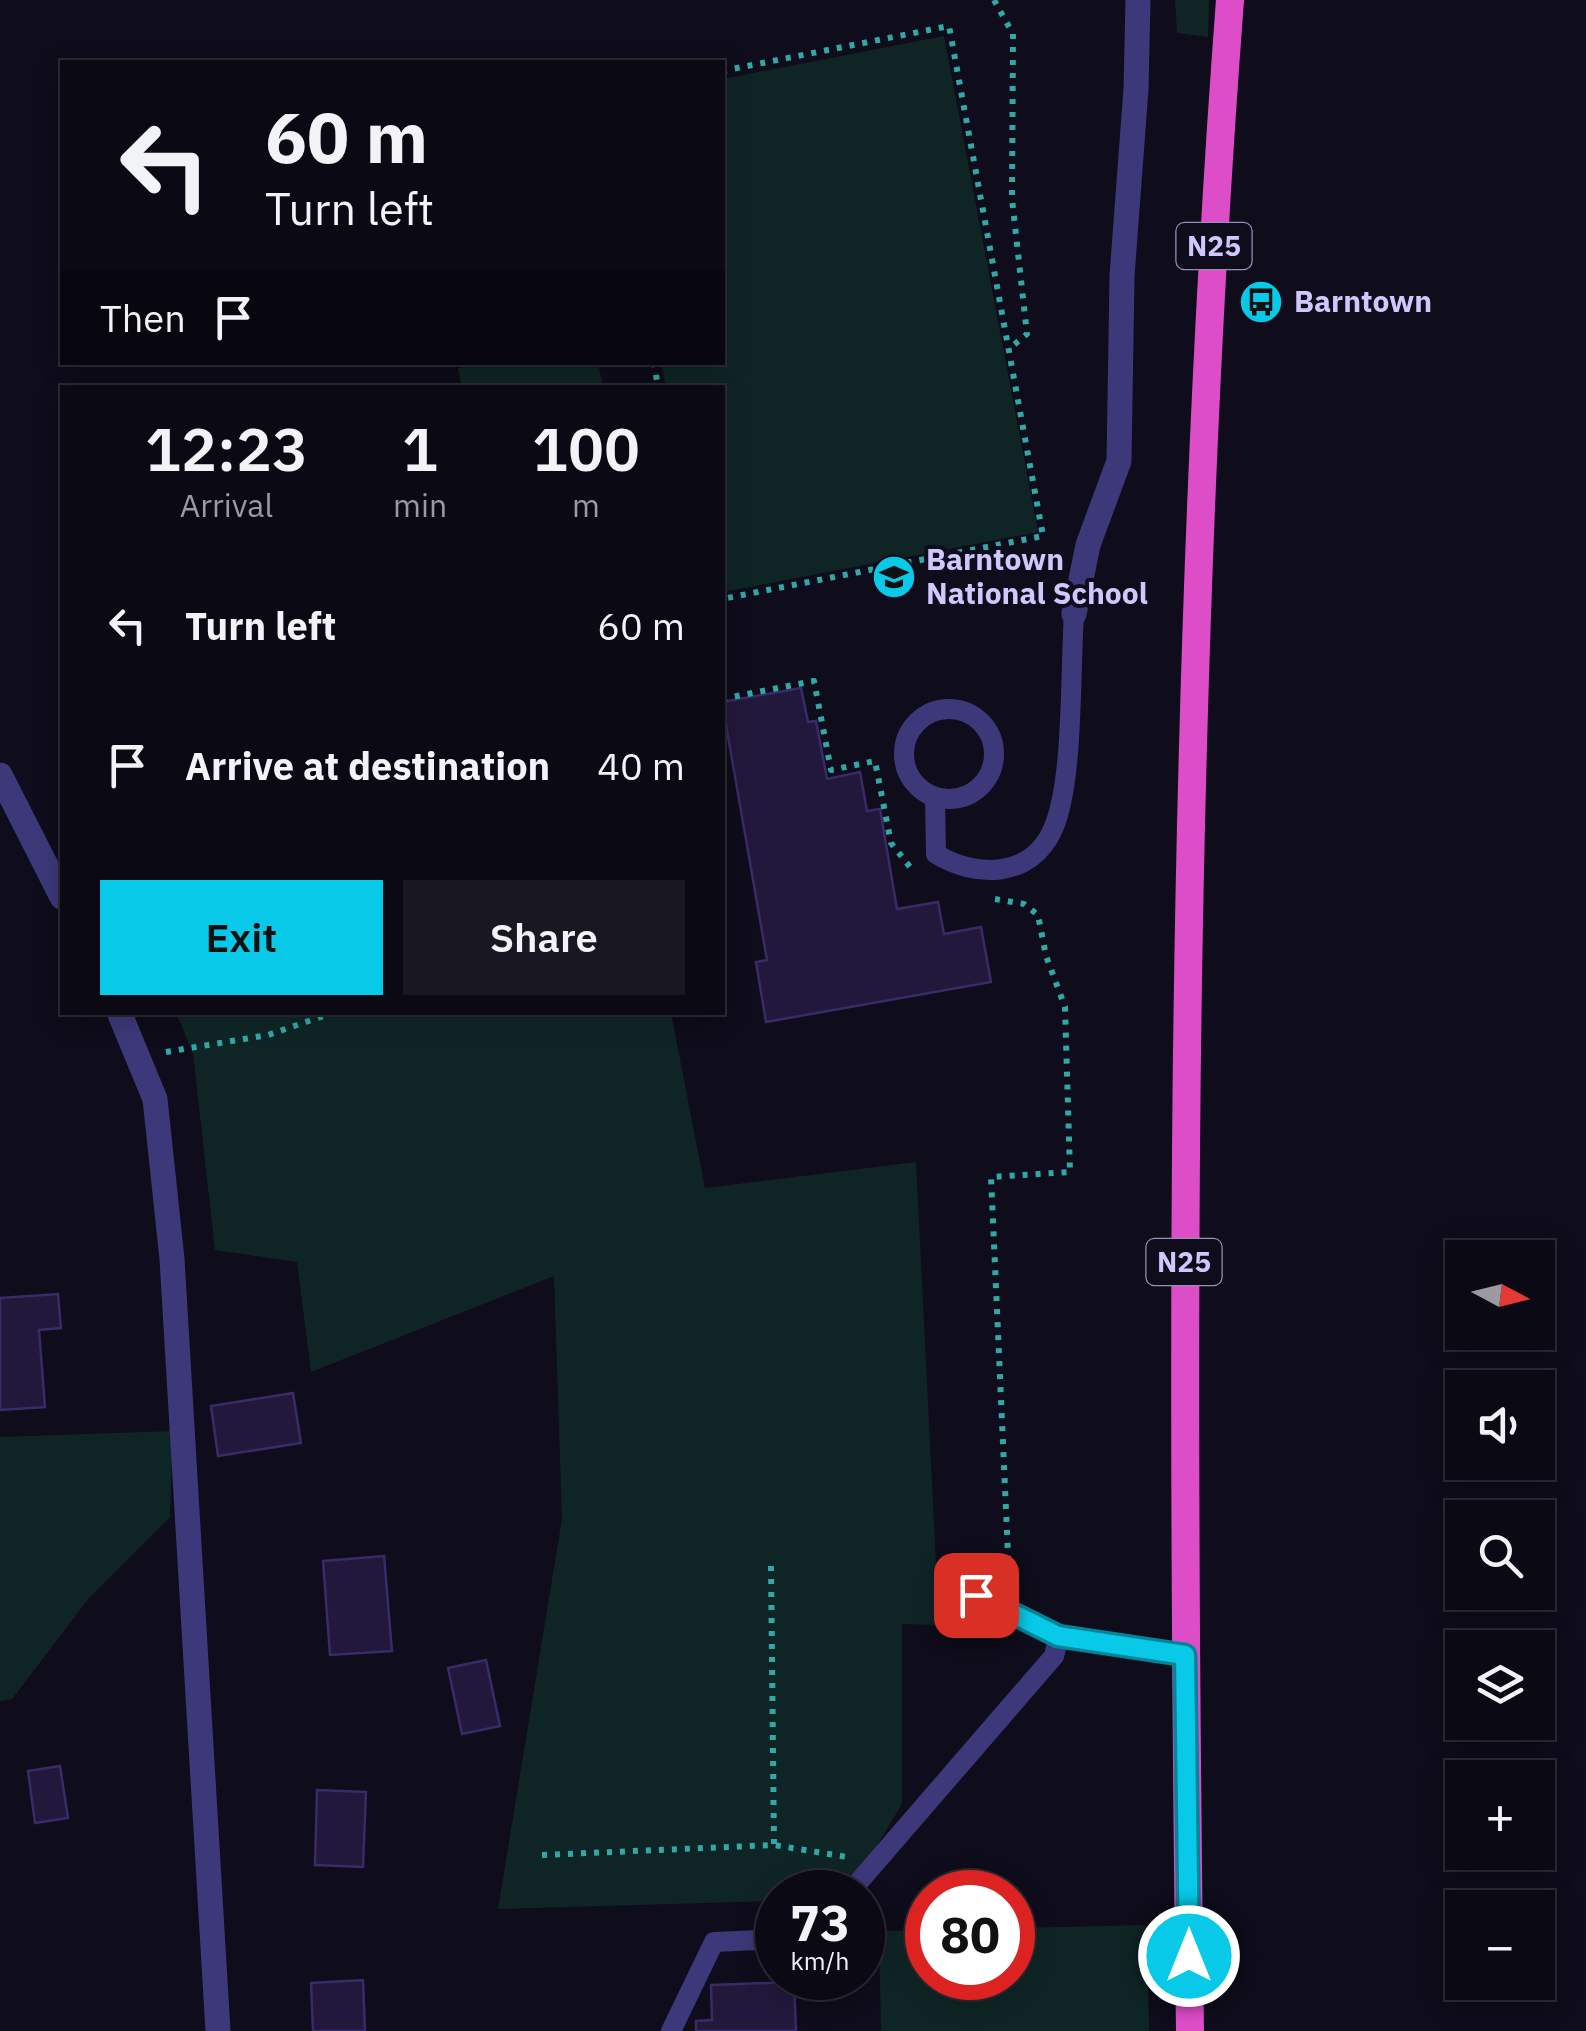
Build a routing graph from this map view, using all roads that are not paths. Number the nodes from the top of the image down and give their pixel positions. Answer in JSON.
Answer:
{"nodes":[{"id":1,"x":1138,"y":0,"type":"edge"},
{"id":2,"x":1230,"y":0,"type":"edge"},
{"id":3,"x":1074,"y":614,"type":"joint"},
{"id":4,"x":0,"y":775,"type":"edge"},
{"id":5,"x":935,"y":798,"type":"junction"},
{"id":6,"x":60,"y":893,"type":"edge"},
{"id":7,"x":120,"y":1015,"type":"edge"},
{"id":8,"x":976,"y":1595,"type":"road end"},
{"id":9,"x":1058,"y":1636,"type":"junction"},
{"id":10,"x":1185,"y":1655,"type":"junction"},
{"id":11,"x":867,"y":1870,"type":"edge"},
{"id":12,"x":755,"y":1940,"type":"edge"},
{"id":13,"x":218,"y":2031,"type":"edge"},
{"id":14,"x":671,"y":2031,"type":"edge"},
{"id":15,"x":1190,"y":2031,"type":"edge"}],
"edges":[{"from":1,"to":3,"type":"street"},
{"from":2,"to":10,"type":"highway","number":"N25"},
{"from":3,"to":5,"type":"lane"},
{"from":4,"to":6,"type":"street"},
{"from":5,"to":5,"type":"lane"},
{"from":7,"to":13,"type":"street"},
{"from":8,"to":9,"type":"lane"},
{"from":9,"to":10,"type":"lane"},
{"from":9,"to":11,"type":"lane"},
{"from":10,"to":15,"type":"highway","number":"N25"},
{"from":12,"to":14,"type":"lane"}]}
